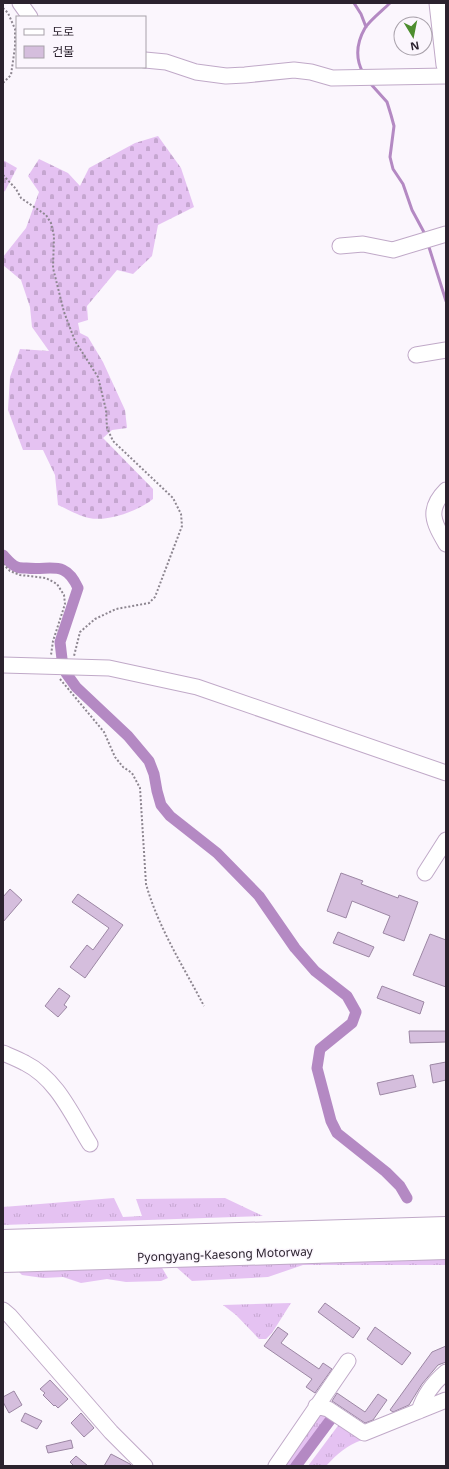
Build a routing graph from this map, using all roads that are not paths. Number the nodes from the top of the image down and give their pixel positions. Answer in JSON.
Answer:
{"nodes":[{"id":1,"x":20,"y":3,"type":"edge"},
{"id":2,"x":440,"y":5,"type":"edge"},
{"id":3,"x":29,"y":16,"type":"edge"},
{"id":4,"x":146,"y":60,"type":"edge"},
{"id":5,"x":446,"y":65,"type":"edge"},
{"id":6,"x":446,"y":76,"type":"edge"},
{"id":7,"x":446,"y":234,"type":"edge"},
{"id":8,"x":340,"y":246,"type":"dead end"},
{"id":9,"x":446,"y":350,"type":"edge"},
{"id":10,"x":416,"y":356,"type":"dead end"},
{"id":11,"x":446,"y":490,"type":"edge"},
{"id":12,"x":446,"y":544,"type":"edge"},
{"id":13,"x":3,"y":665,"type":"edge"},
{"id":14,"x":446,"y":773,"type":"edge"},
{"id":15,"x":446,"y":840,"type":"edge"},
{"id":16,"x":425,"y":873,"type":"dead end"},
{"id":17,"x":3,"y":1053,"type":"edge"},
{"id":18,"x":90,"y":1144,"type":"dead end"},
{"id":19,"x":446,"y":1228,"type":"edge"},
{"id":20,"x":3,"y":1241,"type":"edge"},
{"id":21,"x":446,"y":1248,"type":"edge"},
{"id":22,"x":3,"y":1261,"type":"edge"},
{"id":23,"x":3,"y":1310,"type":"edge"},
{"id":24,"x":348,"y":1361,"type":"dead end"},
{"id":25,"x":446,"y":1372,"type":"edge"},
{"id":26,"x":446,"y":1400,"type":"edge"},
{"id":27,"x":316,"y":1406,"type":"junction"},
{"id":28,"x":419,"y":1411,"type":"junction"},
{"id":29,"x":145,"y":1466,"type":"edge"},
{"id":30,"x":276,"y":1466,"type":"edge"}],
"edges":[{"from":1,"to":3,"type":"street"},
{"from":2,"to":5,"type":"main road"},
{"from":4,"to":6,"type":"street"},
{"from":7,"to":8,"type":"street"},
{"from":9,"to":10,"type":"street"},
{"from":11,"to":12,"type":"street"},
{"from":13,"to":14,"type":"street"},
{"from":15,"to":16,"type":"street"},
{"from":17,"to":18,"type":"street"},
{"from":19,"to":20,"type":"highway","name":"Pyongyang-Kaesong Motorway"},
{"from":21,"to":22,"type":"highway","name":"Pyongyang-Kaesong Motorway"},
{"from":23,"to":29,"type":"street"},
{"from":24,"to":27,"type":"street"},
{"from":25,"to":28,"type":"street"},
{"from":26,"to":28,"type":"street"},
{"from":27,"to":28,"type":"street"},
{"from":27,"to":30,"type":"street"}]}
